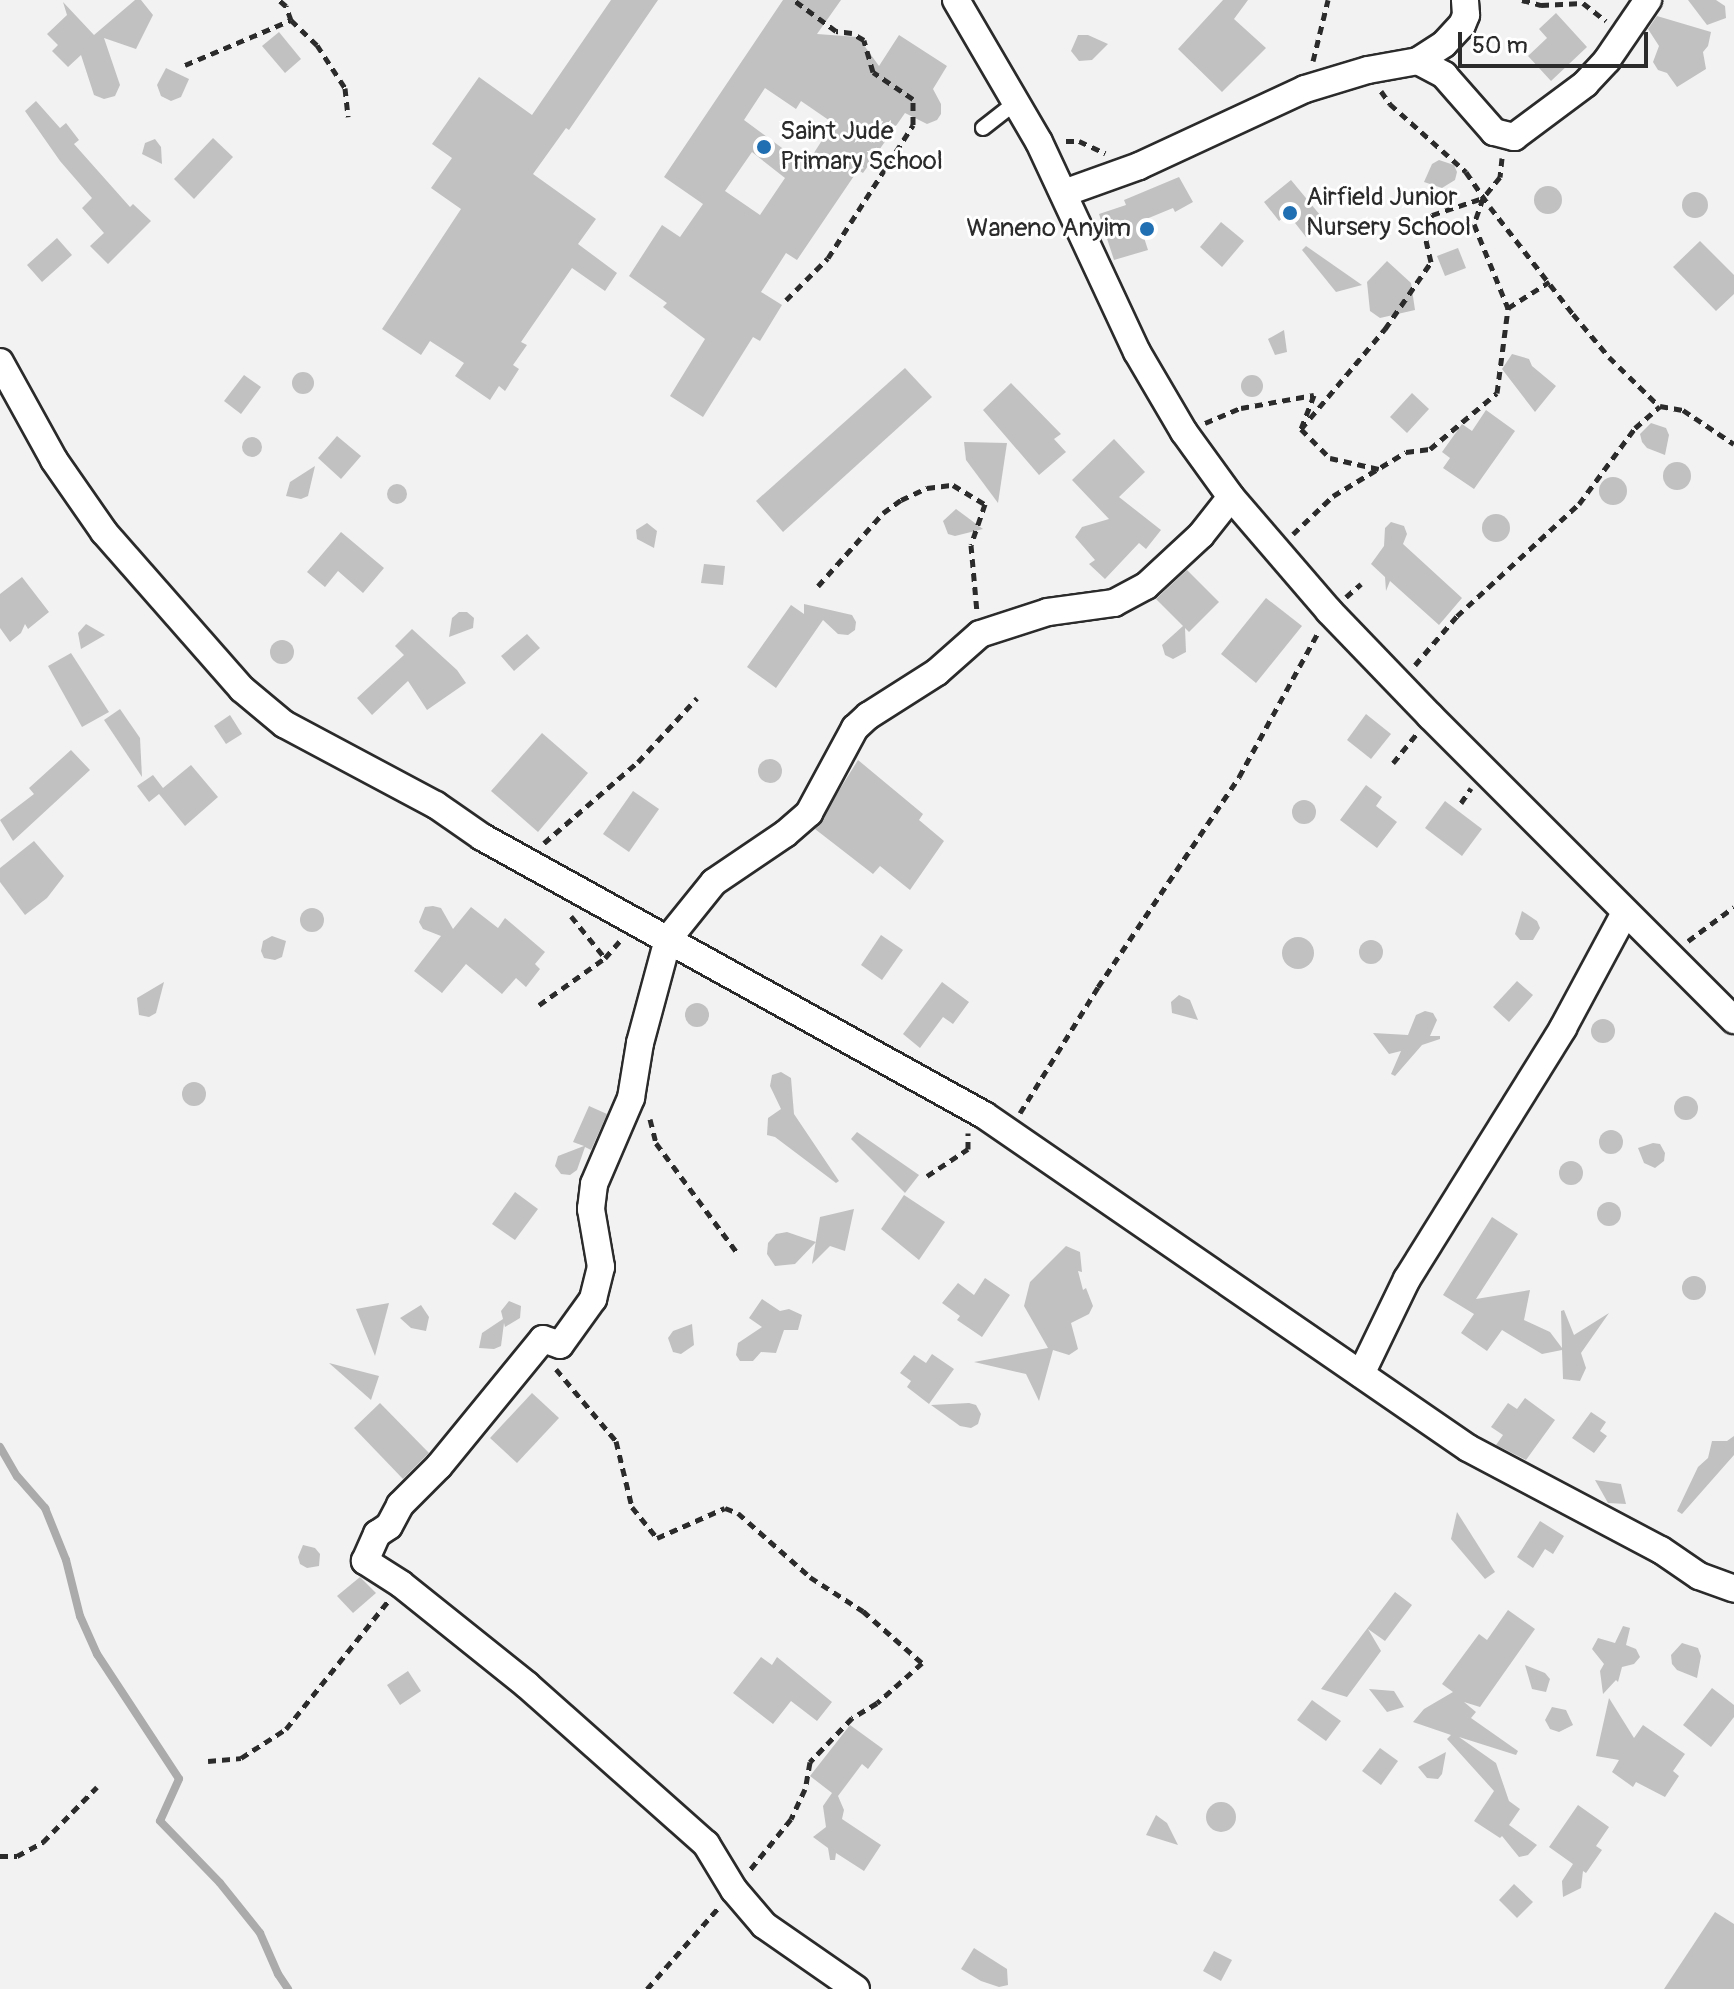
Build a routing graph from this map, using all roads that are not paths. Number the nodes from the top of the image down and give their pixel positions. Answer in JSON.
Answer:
{"nodes":[{"id":1,"x":956,"y":0,"type":"edge"},
{"id":2,"x":1465,"y":0,"type":"edge"},
{"id":3,"x":1648,"y":0,"type":"edge"},
{"id":4,"x":1418,"y":61,"type":"junction"},
{"id":5,"x":1015,"y":103,"type":"junction"},
{"id":6,"x":983,"y":128,"type":"dead end"},
{"id":7,"x":1064,"y":193,"type":"junction"},
{"id":8,"x":0,"y":362,"type":"edge"},
{"id":9,"x":1231,"y":497,"type":"junction"},
{"id":10,"x":1625,"y":913,"type":"junction"},
{"id":11,"x":668,"y":939,"type":"junction"},
{"id":12,"x":1734,"y":1020,"type":"edge"},
{"id":13,"x":1361,"y":1374,"type":"junction"},
{"id":14,"x":1734,"y":1589,"type":"edge"},
{"id":15,"x":856,"y":1989,"type":"edge"}],
"edges":[{"from":1,"to":5,"type":"street"},
{"from":2,"to":4,"type":"street"},
{"from":3,"to":4,"type":"street"},
{"from":4,"to":7,"type":"street"},
{"from":5,"to":6,"type":"lane"},
{"from":5,"to":7,"type":"street"},
{"from":7,"to":9,"type":"street"},
{"from":8,"to":11,"type":"street"},
{"from":9,"to":10,"type":"street"},
{"from":9,"to":11,"type":"street"},
{"from":10,"to":12,"type":"street"},
{"from":10,"to":13,"type":"street"},
{"from":11,"to":13,"type":"street"},
{"from":11,"to":15,"type":"street"},
{"from":13,"to":14,"type":"street"}]}
